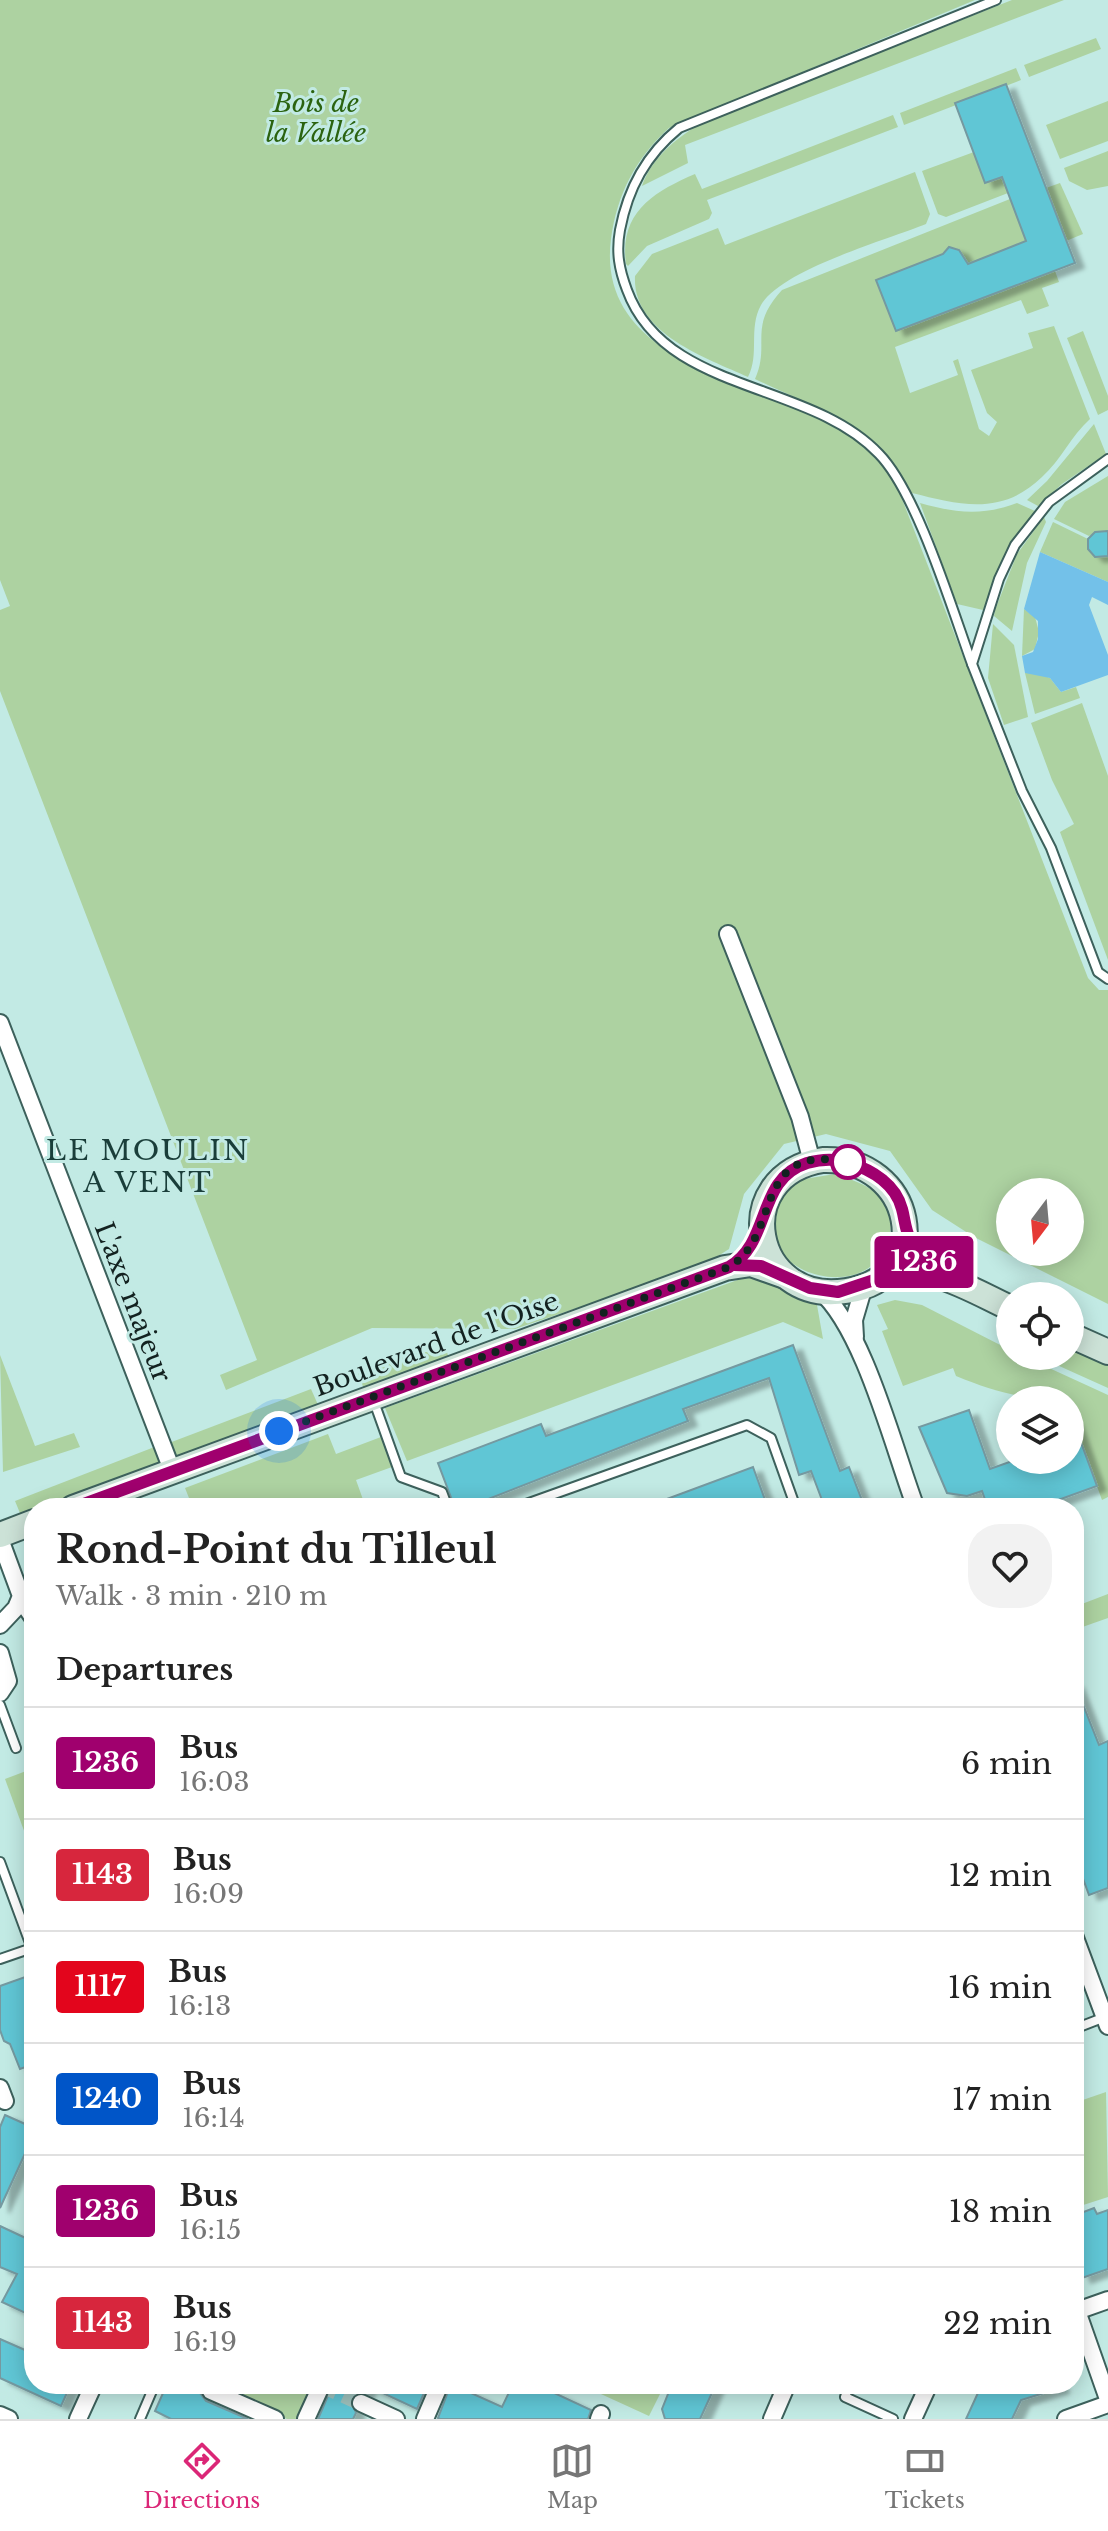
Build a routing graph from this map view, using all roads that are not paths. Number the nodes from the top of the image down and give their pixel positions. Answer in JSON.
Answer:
{"nodes":[{"id":1,"x":996,"y":0,"type":"edge"},
{"id":2,"x":1108,"y":459,"type":"edge"},
{"id":3,"x":972,"y":664,"type":"junction"},
{"id":4,"x":728,"y":934,"type":"dead end"},
{"id":5,"x":1108,"y":979,"type":"edge"},
{"id":6,"x":0,"y":1023,"type":"edge"},
{"id":7,"x":812,"y":1162,"type":"junction"},
{"id":8,"x":762,"y":1224,"type":"junction"},
{"id":9,"x":905,"y":1227,"type":"junction"},
{"id":10,"x":729,"y":1267,"type":"junction"},
{"id":11,"x":785,"y":1276,"type":"junction"},
{"id":12,"x":946,"y":1280,"type":"junction"},
{"id":13,"x":873,"y":1281,"type":"junction"},
{"id":14,"x":819,"y":1290,"type":"junction"},
{"id":15,"x":996,"y":1302,"type":"edge"},
{"id":16,"x":1084,"y":1341,"type":"edge"},
{"id":17,"x":855,"y":1342,"type":"junction"},
{"id":18,"x":1108,"y":1352,"type":"edge"},
{"id":19,"x":373,"y":1398,"type":"junction"},
{"id":20,"x":172,"y":1470,"type":"junction"},
{"id":21,"x":99,"y":1498,"type":"edge"},
{"id":22,"x":444,"y":1498,"type":"edge"},
{"id":23,"x":543,"y":1498,"type":"edge"},
{"id":24,"x":792,"y":1498,"type":"edge"},
{"id":25,"x":906,"y":1498,"type":"edge"},
{"id":26,"x":24,"y":1526,"type":"edge"},
{"id":27,"x":1,"y":1534,"type":"edge"},
{"id":28,"x":19,"y":1604,"type":"junction"},
{"id":29,"x":24,"y":1611,"type":"edge"},
{"id":30,"x":0,"y":1625,"type":"edge"},
{"id":31,"x":0,"y":1653,"type":"edge"},
{"id":32,"x":0,"y":1693,"type":"edge"},
{"id":33,"x":0,"y":1705,"type":"edge"},
{"id":34,"x":16,"y":1748,"type":"dead end"},
{"id":35,"x":0,"y":1862,"type":"edge"},
{"id":36,"x":24,"y":1927,"type":"edge"},
{"id":37,"x":24,"y":1953,"type":"edge"},
{"id":38,"x":0,"y":1959,"type":"edge"},
{"id":39,"x":1084,"y":1962,"type":"edge"},
{"id":40,"x":1106,"y":2022,"type":"edge"},
{"id":41,"x":1084,"y":2027,"type":"edge"},
{"id":42,"x":1108,"y":2300,"type":"edge"},
{"id":43,"x":1084,"y":2308,"type":"edge"},
{"id":44,"x":1084,"y":2334,"type":"edge"},
{"id":45,"x":89,"y":2394,"type":"edge"},
{"id":46,"x":151,"y":2394,"type":"edge"},
{"id":47,"x":218,"y":2394,"type":"edge"},
{"id":48,"x":317,"y":2394,"type":"edge"},
{"id":49,"x":436,"y":2394,"type":"edge"},
{"id":50,"x":783,"y":2394,"type":"edge"},
{"id":51,"x":846,"y":2394,"type":"edge"},
{"id":52,"x":924,"y":2394,"type":"edge"},
{"id":53,"x":1108,"y":2401,"type":"edge"},
{"id":54,"x":361,"y":2403,"type":"tunnel mouth"},
{"id":55,"x":0,"y":2415,"type":"edge"},
{"id":56,"x":9,"y":2419,"type":"edge"},
{"id":57,"x":78,"y":2419,"type":"edge"},
{"id":58,"x":140,"y":2419,"type":"edge"},
{"id":59,"x":275,"y":2419,"type":"edge"},
{"id":60,"x":306,"y":2419,"type":"edge"},
{"id":61,"x":396,"y":2419,"type":"edge"},
{"id":62,"x":425,"y":2419,"type":"edge"},
{"id":63,"x":772,"y":2419,"type":"edge"},
{"id":64,"x":893,"y":2419,"type":"edge"},
{"id":65,"x":913,"y":2419,"type":"edge"},
{"id":66,"x":1066,"y":2419,"type":"edge"}],
"edges":[{"from":1,"to":3,"type":"lane"},
{"from":2,"to":3,"type":"lane"},
{"from":3,"to":5,"type":"lane"},
{"from":4,"to":7,"type":"street"},
{"from":6,"to":20,"type":"street","name":"L'axe majeur"},
{"from":7,"to":8,"type":"main road"},
{"from":7,"to":9,"type":"main road"},
{"from":8,"to":10,"type":"main road","name":"Boulevard de l'Oise"},
{"from":8,"to":11,"type":"main road"},
{"from":9,"to":12,"type":"main road"},
{"from":9,"to":13,"type":"main road"},
{"from":10,"to":11,"type":"main road","name":"Boulevard de l'Oise"},
{"from":10,"to":19,"type":"main road","name":"Boulevard de l'Oise"},
{"from":11,"to":14,"type":"main road"},
{"from":12,"to":13,"type":"main road"},
{"from":12,"to":15,"type":"main road"},
{"from":13,"to":14,"type":"main road"},
{"from":13,"to":17,"type":"street"},
{"from":14,"to":17,"type":"street"},
{"from":16,"to":18,"type":"main road"},
{"from":17,"to":25,"type":"street"},
{"from":19,"to":20,"type":"main road","name":"Boulevard de l'Oise"},
{"from":19,"to":22,"type":"lane"},
{"from":20,"to":21,"type":"main road","name":"Boulevard de l'Oise"},
{"from":23,"to":24,"type":"lane"},
{"from":26,"to":27,"type":"main road"},
{"from":27,"to":28,"type":"street"},
{"from":28,"to":29,"type":"lane"},
{"from":28,"to":30,"type":"street"},
{"from":31,"to":32,"type":"street"},
{"from":33,"to":34,"type":"lane"},
{"from":35,"to":36,"type":"lane"},
{"from":37,"to":38,"type":"lane"},
{"from":39,"to":40,"type":"street"},
{"from":40,"to":41,"type":"lane"},
{"from":42,"to":43,"type":"street"},
{"from":44,"to":53,"type":"street"},
{"from":45,"to":57,"type":"street"},
{"from":46,"to":58,"type":"lane"},
{"from":47,"to":59,"type":"street"},
{"from":48,"to":60,"type":"street"},
{"from":49,"to":62,"type":"street"},
{"from":50,"to":63,"type":"street"},
{"from":51,"to":64,"type":"lane"},
{"from":52,"to":65,"type":"street"},
{"from":53,"to":66,"type":"street"},
{"from":54,"to":61,"type":"street"},
{"from":55,"to":56,"type":"street"}]}
